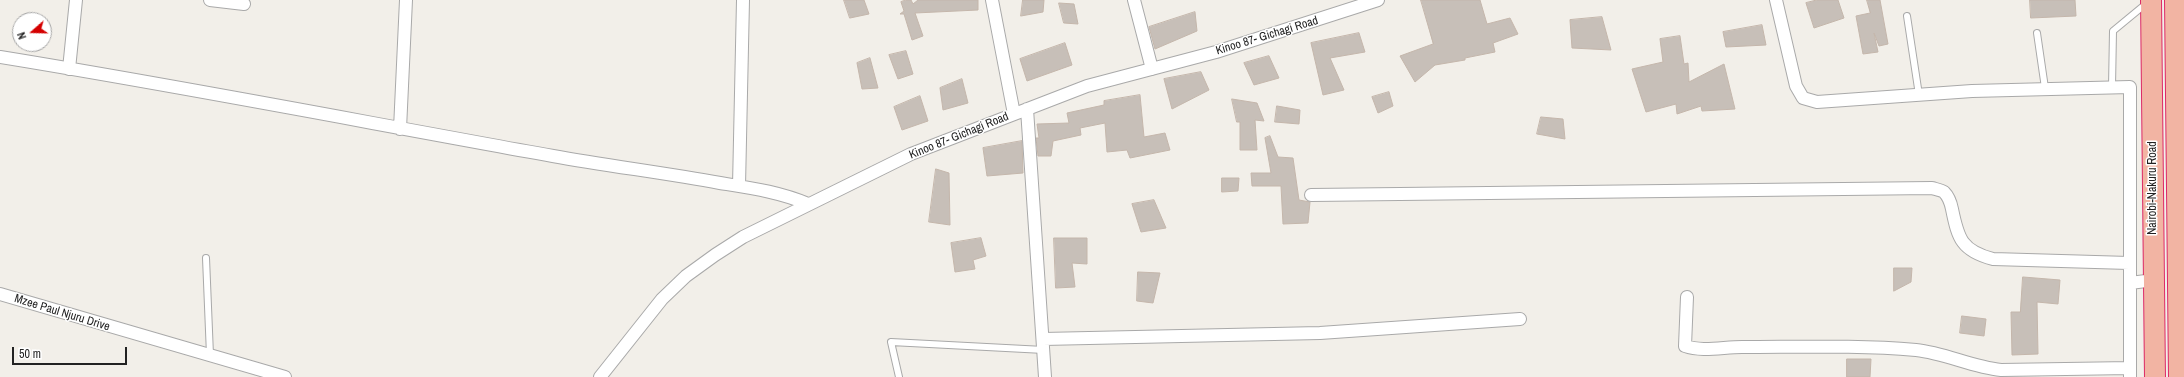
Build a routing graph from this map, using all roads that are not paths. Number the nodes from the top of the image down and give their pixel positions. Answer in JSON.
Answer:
{"nodes":[{"id":1,"x":76,"y":0,"type":"edge"},
{"id":2,"x":210,"y":0,"type":"edge"},
{"id":3,"x":406,"y":0,"type":"edge"},
{"id":4,"x":743,"y":0,"type":"edge"},
{"id":5,"x":992,"y":0,"type":"edge"},
{"id":6,"x":1134,"y":0,"type":"edge"},
{"id":7,"x":1378,"y":0,"type":"edge"},
{"id":8,"x":1776,"y":0,"type":"edge"},
{"id":9,"x":2151,"y":0,"type":"edge"},
{"id":10,"x":2175,"y":0,"type":"edge"},
{"id":11,"x":244,"y":4,"type":"dead end"},
{"id":12,"x":1359,"y":4,"type":"edge"},
{"id":13,"x":1907,"y":16,"type":"dead end"},
{"id":14,"x":2037,"y":33,"type":"dead end"},
{"id":15,"x":0,"y":57,"type":"edge"},
{"id":16,"x":69,"y":68,"type":"junction"},
{"id":17,"x":1152,"y":69,"type":"junction"},
{"id":18,"x":2112,"y":87,"type":"junction"},
{"id":19,"x":2130,"y":87,"type":"junction"},
{"id":20,"x":2045,"y":88,"type":"junction"},
{"id":21,"x":2152,"y":88,"type":"junction"},
{"id":22,"x":1919,"y":95,"type":"junction"},
{"id":23,"x":1027,"y":109,"type":"junction"},
{"id":24,"x":1014,"y":114,"type":"junction"},
{"id":25,"x":400,"y":129,"type":"junction"},
{"id":26,"x":739,"y":186,"type":"junction"},
{"id":27,"x":1311,"y":194,"type":"dead end"},
{"id":28,"x":808,"y":204,"type":"junction"},
{"id":29,"x":206,"y":258,"type":"dead end"},
{"id":30,"x":2129,"y":262,"type":"junction"},
{"id":31,"x":2154,"y":280,"type":"junction"},
{"id":32,"x":2130,"y":283,"type":"junction"},
{"id":33,"x":0,"y":294,"type":"edge"},
{"id":34,"x":1687,"y":297,"type":"dead end"},
{"id":35,"x":1520,"y":319,"type":"dead end"},
{"id":36,"x":1043,"y":344,"type":"junction"},
{"id":37,"x":210,"y":355,"type":"junction"},
{"id":38,"x":2130,"y":372,"type":"edge"},
{"id":39,"x":285,"y":377,"type":"edge"},
{"id":40,"x":600,"y":377,"type":"edge"},
{"id":41,"x":899,"y":377,"type":"edge"},
{"id":42,"x":1045,"y":377,"type":"edge"},
{"id":43,"x":2155,"y":377,"type":"edge"},
{"id":44,"x":2179,"y":377,"type":"edge"}],
"edges":[{"from":1,"to":16,"type":"street"},
{"from":2,"to":11,"type":"street"},
{"from":3,"to":25,"type":"street"},
{"from":4,"to":26,"type":"street"},
{"from":5,"to":24,"type":"street"},
{"from":6,"to":17,"type":"street"},
{"from":7,"to":12,"type":"street","name":"Kinoo 87- Gichagi Road"},
{"from":8,"to":22,"type":"street"},
{"from":9,"to":18,"type":"lane"},
{"from":9,"to":21,"type":"highway","name":"Nairobi-Nakuru Road"},
{"from":10,"to":44,"type":"highway"},
{"from":12,"to":17,"type":"street","name":"Kinoo 87- Gichagi Road"},
{"from":13,"to":22,"type":"lane"},
{"from":14,"to":20,"type":"lane"},
{"from":15,"to":16,"type":"street"},
{"from":16,"to":25,"type":"street"},
{"from":17,"to":23,"type":"street","name":"Kinoo 87- Gichagi Road"},
{"from":18,"to":19,"type":"street"},
{"from":18,"to":20,"type":"street"},
{"from":19,"to":21,"type":"street"},
{"from":19,"to":30,"type":"street"},
{"from":20,"to":22,"type":"street"},
{"from":21,"to":31,"type":"highway","name":"Nairobi-Nakuru Road"},
{"from":23,"to":24,"type":"street","name":"Kinoo 87- Gichagi Road"},
{"from":23,"to":36,"type":"street"},
{"from":24,"to":28,"type":"street","name":"Kinoo 87- Gichagi Road"},
{"from":25,"to":26,"type":"street"},
{"from":26,"to":28,"type":"street"},
{"from":27,"to":30,"type":"street"},
{"from":28,"to":40,"type":"street","name":"Kinoo 87- Gichagi Road"},
{"from":29,"to":37,"type":"lane"},
{"from":30,"to":32,"type":"street"},
{"from":31,"to":32,"type":"street"},
{"from":31,"to":43,"type":"highway","name":"Nairobi-Nakuru Road"},
{"from":32,"to":38,"type":"street"},
{"from":33,"to":37,"type":"street","name":"Mzee Paul Njuru Drive"},
{"from":34,"to":38,"type":"street"},
{"from":35,"to":36,"type":"street"},
{"from":36,"to":41,"type":"lane"},
{"from":36,"to":42,"type":"street"},
{"from":37,"to":39,"type":"street","name":"Mzee Paul Njuru Drive"}]}
